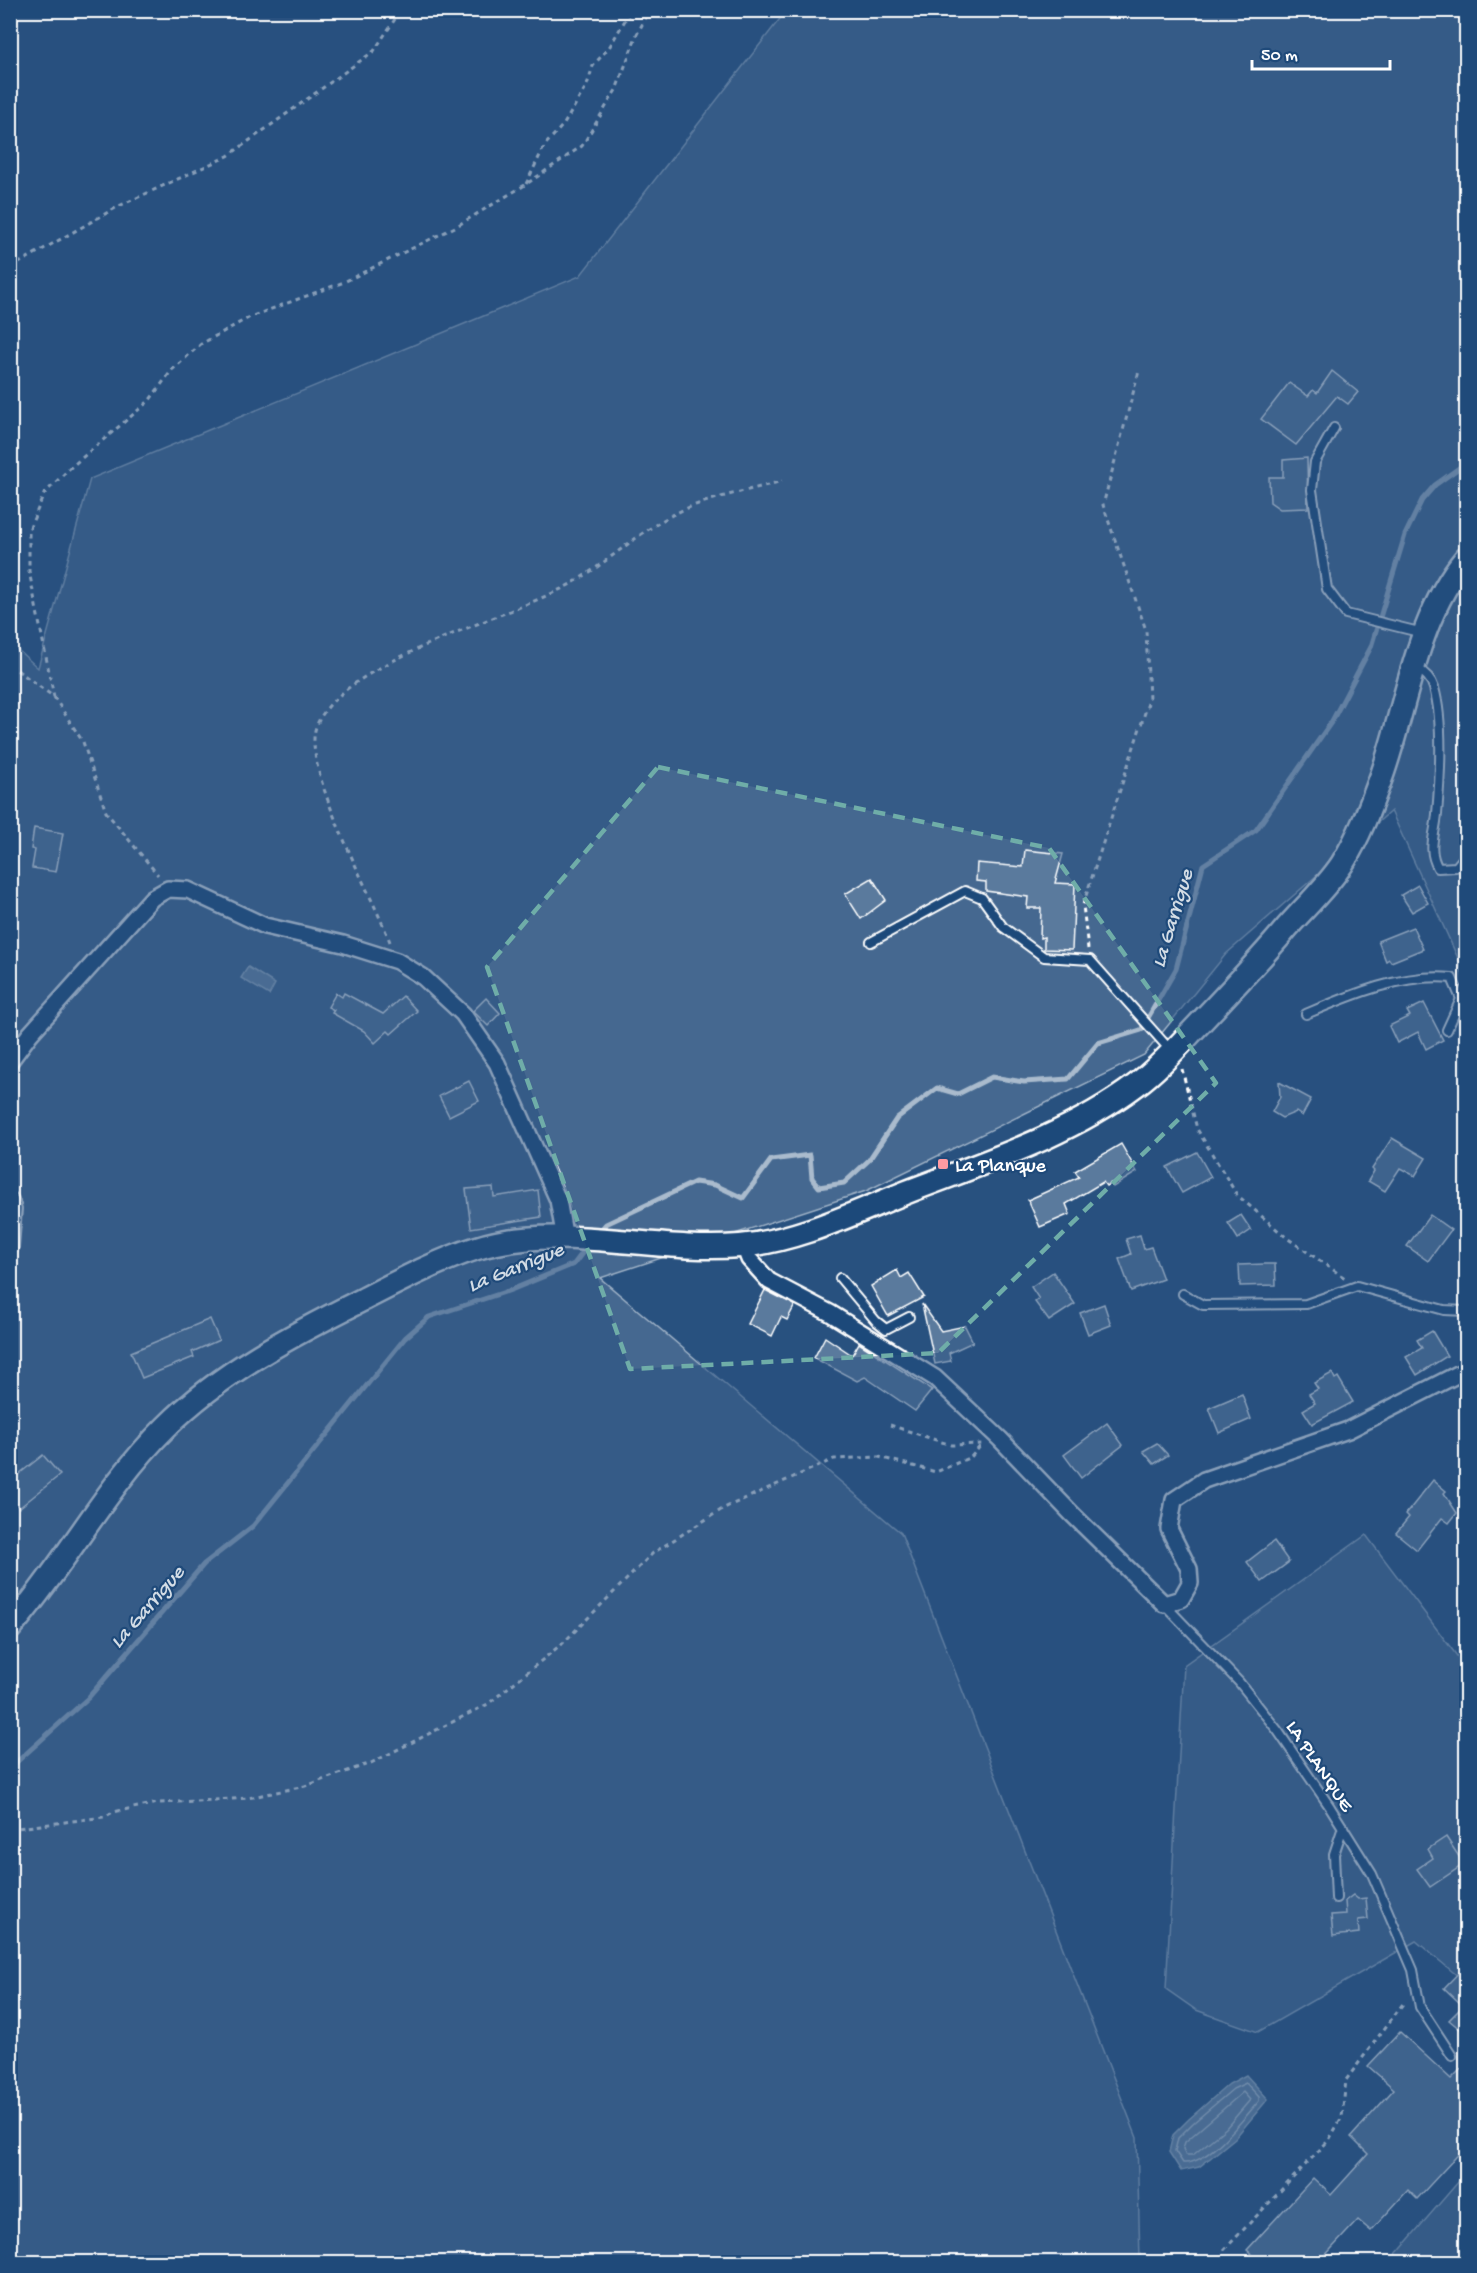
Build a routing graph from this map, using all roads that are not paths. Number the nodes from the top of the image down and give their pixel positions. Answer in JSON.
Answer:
{"nodes":[{"id":1,"x":1334,"y":428,"type":"dead end"},
{"id":2,"x":1467,"y":558,"type":"edge"},
{"id":3,"x":1425,"y":633,"type":"junction"},
{"id":4,"x":1414,"y":667,"type":"junction"},
{"id":5,"x":1467,"y":855,"type":"edge"},
{"id":6,"x":871,"y":942,"type":"dead end"},
{"id":7,"x":1306,"y":1014,"type":"dead end"},
{"id":8,"x":1447,"y":1030,"type":"dead end"},
{"id":9,"x":1172,"y":1052,"type":"junction"},
{"id":10,"x":10,"y":1061,"type":"edge"},
{"id":11,"x":10,"y":1200,"type":"edge"},
{"id":12,"x":571,"y":1239,"type":"junction"},
{"id":13,"x":744,"y":1246,"type":"junction"},
{"id":14,"x":10,"y":1247,"type":"edge"},
{"id":15,"x":840,"y":1278,"type":"dead end"},
{"id":16,"x":1183,"y":1294,"type":"dead end"},
{"id":17,"x":1467,"y":1311,"type":"edge"},
{"id":18,"x":909,"y":1317,"type":"dead end"},
{"id":19,"x":1467,"y":1370,"type":"edge"},
{"id":20,"x":1164,"y":1604,"type":"junction"},
{"id":21,"x":10,"y":1628,"type":"edge"},
{"id":22,"x":1343,"y":1827,"type":"junction"},
{"id":23,"x":1336,"y":1898,"type":"dead end"},
{"id":24,"x":1452,"y":2056,"type":"dead end"}],
"edges":[{"from":1,"to":3,"type":"lane"},
{"from":2,"to":3,"type":"street"},
{"from":3,"to":4,"type":"street"},
{"from":4,"to":5,"type":"lane"},
{"from":4,"to":9,"type":"street"},
{"from":6,"to":9,"type":"lane"},
{"from":7,"to":8,"type":"lane"},
{"from":9,"to":13,"type":"street"},
{"from":10,"to":12,"type":"street"},
{"from":11,"to":14,"type":"street"},
{"from":12,"to":13,"type":"street"},
{"from":12,"to":21,"type":"street"},
{"from":13,"to":20,"type":"street"},
{"from":15,"to":18,"type":"lane"},
{"from":16,"to":17,"type":"lane"},
{"from":19,"to":20,"type":"street"},
{"from":20,"to":22,"type":"lane","name":"LA PLANQUE"},
{"from":22,"to":23,"type":"lane"},
{"from":22,"to":24,"type":"lane","name":"LA PLANQUE"}]}
